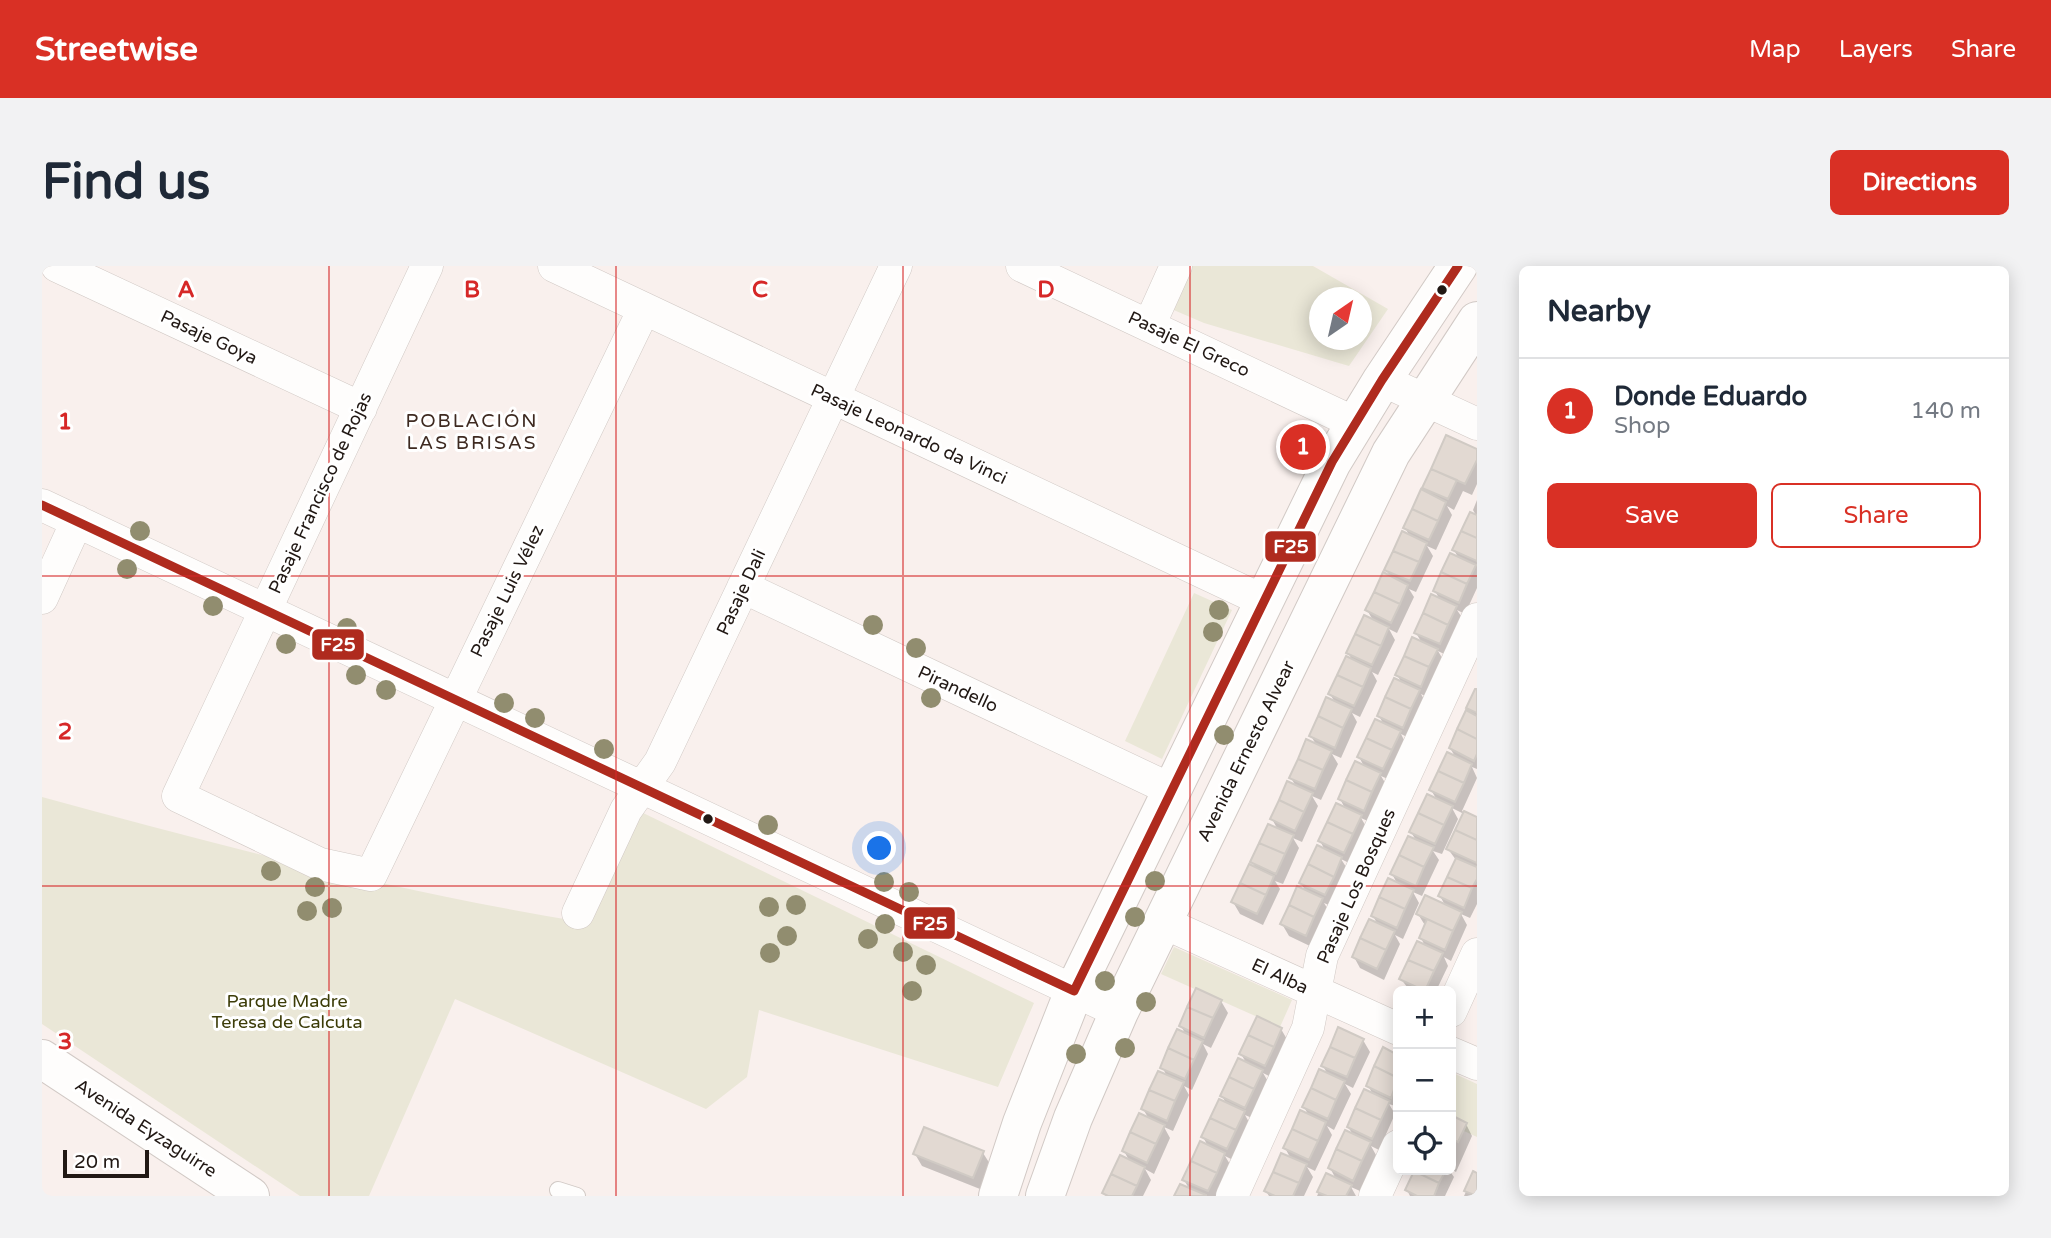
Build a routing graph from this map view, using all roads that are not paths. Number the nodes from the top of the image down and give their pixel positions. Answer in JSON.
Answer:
{"nodes":[{"id":1,"x":57,"y":266,"type":"edge"},
{"id":2,"x":427,"y":266,"type":"edge"},
{"id":3,"x":554,"y":266,"type":"edge"},
{"id":4,"x":896,"y":266,"type":"edge"},
{"id":5,"x":1022,"y":266,"type":"edge"},
{"id":6,"x":1176,"y":266,"type":"edge"},
{"id":7,"x":1458,"y":266,"type":"edge"},
{"id":8,"x":644,"y":309,"type":"junction"},
{"id":9,"x":1477,"y":321,"type":"edge"},
{"id":10,"x":1149,"y":326,"type":"junction"},
{"id":11,"x":1382,"y":380,"type":"junction"},
{"id":12,"x":833,"y":398,"type":"junction"},
{"id":13,"x":1424,"y":399,"type":"junction"},
{"id":14,"x":361,"y":408,"type":"junction"},
{"id":15,"x":1355,"y":423,"type":"junction"},
{"id":16,"x":1477,"y":424,"type":"edge"},
{"id":17,"x":42,"y":505,"type":"edge"},
{"id":18,"x":77,"y":522,"type":"junction"},
{"id":19,"x":743,"y":587,"type":"junction"},
{"id":20,"x":42,"y":598,"type":"edge"},
{"id":21,"x":1264,"y":601,"type":"junction"},
{"id":22,"x":265,"y":610,"type":"junction"},
{"id":23,"x":1477,"y":619,"type":"edge"},
{"id":24,"x":455,"y":699,"type":"junction"},
{"id":25,"x":642,"y":788,"type":"junction"},
{"id":26,"x":1172,"y":790,"type":"junction"},
{"id":27,"x":371,"y":875,"type":"joint"},
{"id":28,"x":578,"y":913,"type":"dead end"},
{"id":29,"x":1162,"y":922,"type":"junction"},
{"id":30,"x":1477,"y":954,"type":"edge"},
{"id":31,"x":1074,"y":991,"type":"junction"},
{"id":32,"x":1315,"y":992,"type":"junction"},
{"id":33,"x":1456,"y":1000,"type":"edge"},
{"id":34,"x":1119,"y":1012,"type":"junction"},
{"id":35,"x":1393,"y":1027,"type":"edge"},
{"id":36,"x":1456,"y":1055,"type":"edge"},
{"id":37,"x":42,"y":1059,"type":"edge"},
{"id":38,"x":1477,"y":1065,"type":"edge"},
{"id":39,"x":1393,"y":1157,"type":"edge"},
{"id":40,"x":558,"y":1190,"type":"dead end"},
{"id":41,"x":250,"y":1196,"type":"edge"},
{"id":42,"x":577,"y":1196,"type":"edge"},
{"id":43,"x":998,"y":1196,"type":"edge"},
{"id":44,"x":1045,"y":1196,"type":"edge"},
{"id":45,"x":1232,"y":1196,"type":"edge"},
{"id":46,"x":1375,"y":1196,"type":"edge"}],
"edges":[{"from":1,"to":14,"type":"street","name":"Pasaje Goya"},
{"from":2,"to":14,"type":"street","name":"Pasaje Francisco de Rojas"},
{"from":3,"to":8,"type":"street","name":"Pasaje Leonardo da Vinci"},
{"from":4,"to":12,"type":"street","name":"Pasaje Dali"},
{"from":5,"to":10,"type":"street","name":"Pasaje El Greco"},
{"from":6,"to":10,"type":"street"},
{"from":7,"to":11,"type":"main road"},
{"from":8,"to":12,"type":"street","name":"Pasaje Leonardo da Vinci"},
{"from":8,"to":24,"type":"street","name":"Pasaje Luis Vélez"},
{"from":9,"to":13,"type":"main road","name":"Avenida Ernesto Alvear"},
{"from":10,"to":15,"type":"street","name":"Pasaje El Greco"},
{"from":11,"to":13,"type":"street"},
{"from":11,"to":15,"type":"main road"},
{"from":12,"to":19,"type":"street","name":"Pasaje Dali"},
{"from":12,"to":21,"type":"street","name":"Pasaje Leonardo da Vinci"},
{"from":13,"to":16,"type":"street"},
{"from":13,"to":29,"type":"main road","name":"Avenida Ernesto Alvear"},
{"from":14,"to":22,"type":"street","name":"Pasaje Francisco de Rojas"},
{"from":15,"to":21,"type":"main road"},
{"from":17,"to":18,"type":"street"},
{"from":18,"to":20,"type":"street"},
{"from":18,"to":22,"type":"street"},
{"from":19,"to":25,"type":"street","name":"Pasaje Dali"},
{"from":19,"to":26,"type":"street","name":"Pirandello"},
{"from":21,"to":26,"type":"main road"},
{"from":22,"to":24,"type":"street"},
{"from":22,"to":27,"type":"street","name":"Pasaje Francisco de Rojas"},
{"from":23,"to":32,"type":"street","name":"Pasaje Los Bosques"},
{"from":24,"to":25,"type":"street"},
{"from":24,"to":27,"type":"street","name":"Pasaje Luis Vélez"},
{"from":25,"to":28,"type":"street","name":"Pasaje Dali"},
{"from":25,"to":31,"type":"street"},
{"from":26,"to":31,"type":"main road"},
{"from":29,"to":32,"type":"street","name":"El Alba"},
{"from":29,"to":34,"type":"main road","name":"Avenida Ernesto Alvear"},
{"from":30,"to":33,"type":"street"},
{"from":31,"to":34,"type":"street"},
{"from":31,"to":43,"type":"main road"},
{"from":32,"to":35,"type":"street","name":"El Alba"},
{"from":32,"to":45,"type":"street","name":"Pasaje Los Bosques"},
{"from":34,"to":44,"type":"main road","name":"Avenida Ernesto Alvear"},
{"from":36,"to":38,"type":"street"},
{"from":37,"to":41,"type":"main road","name":"Avenida Eyzaguirre"},
{"from":39,"to":46,"type":"street"},
{"from":40,"to":42,"type":"lane"}]}
